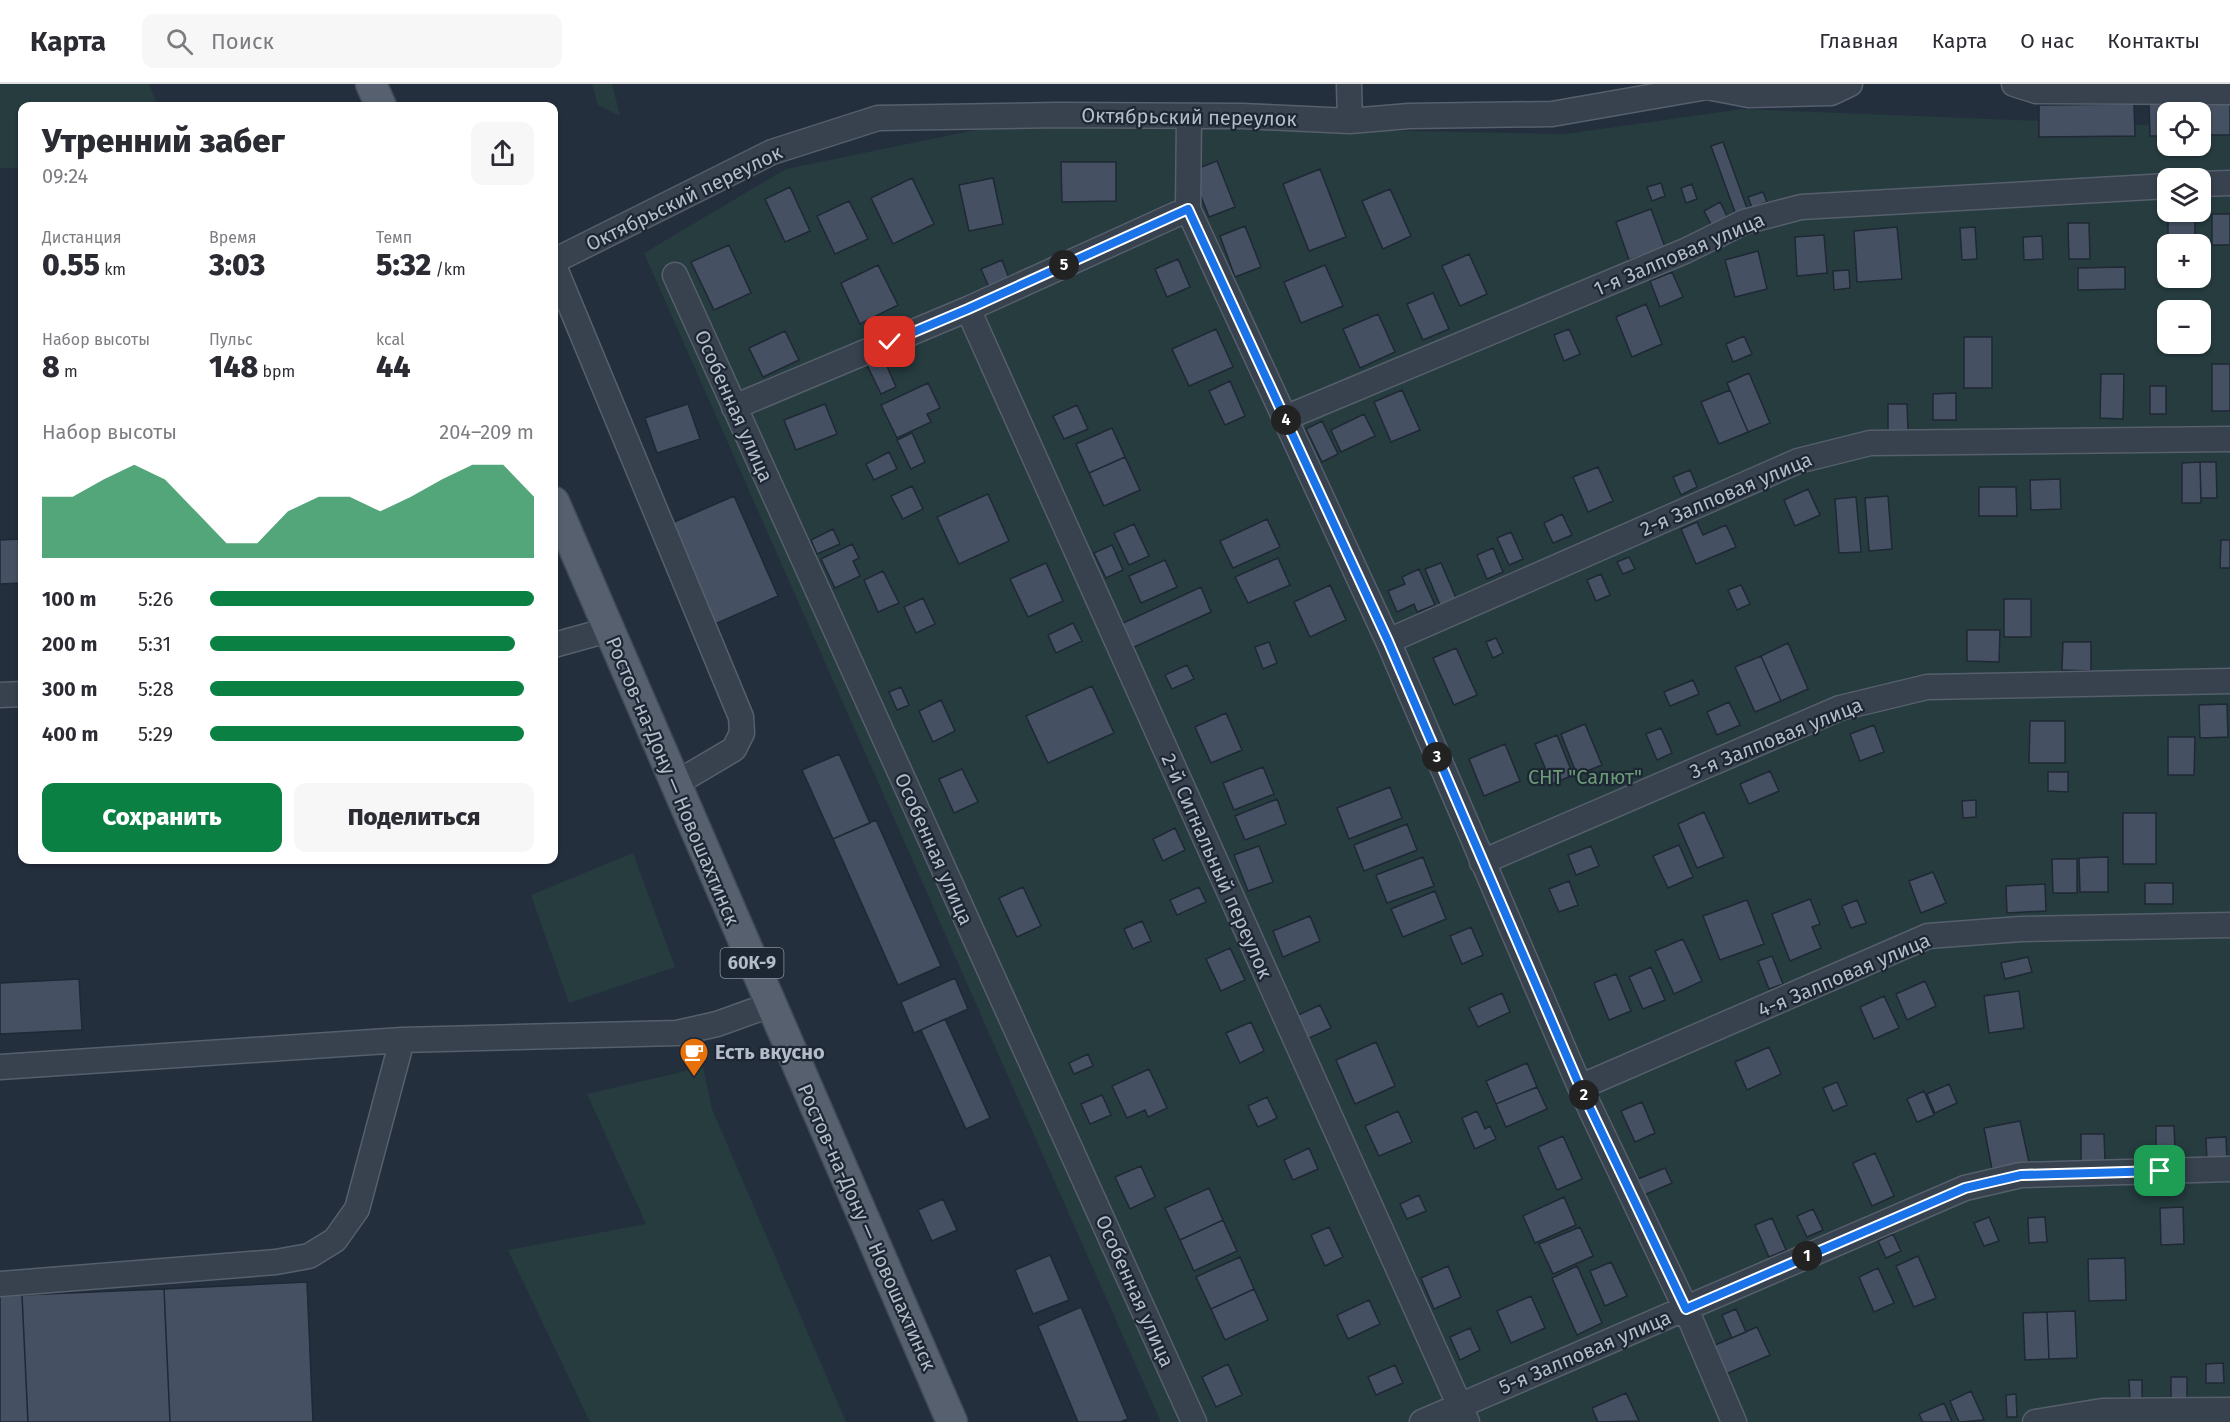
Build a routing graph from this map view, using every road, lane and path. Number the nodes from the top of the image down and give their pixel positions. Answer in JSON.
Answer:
{"nodes":[{"id":1,"x":371,"y":84,"type":"edge"},
{"id":2,"x":1349,"y":84,"type":"edge"},
{"id":3,"x":1850,"y":84,"type":"edge"},
{"id":4,"x":2014,"y":84,"type":"edge"},
{"id":5,"x":1707,"y":86,"type":"edge"},
{"id":6,"x":2230,"y":92,"type":"edge"},
{"id":7,"x":379,"y":102,"type":"edge"},
{"id":8,"x":1189,"y":116,"type":"junction"},
{"id":9,"x":1350,"y":121,"type":"junction"},
{"id":10,"x":2230,"y":183,"type":"edge"},
{"id":11,"x":2211,"y":184,"type":"edge"},
{"id":12,"x":2157,"y":187,"type":"edge"},
{"id":13,"x":1188,"y":209,"type":"junction"},
{"id":14,"x":558,"y":259,"type":"edge"},
{"id":15,"x":675,"y":275,"type":"dead end"},
{"id":16,"x":558,"y":277,"type":"edge"},
{"id":17,"x":968,"y":309,"type":"junction"},
{"id":18,"x":734,"y":407,"type":"junction"},
{"id":19,"x":1285,"y":418,"type":"junction"},
{"id":20,"x":2230,"y":439,"type":"edge"},
{"id":21,"x":558,"y":511,"type":"edge"},
{"id":22,"x":608,"y":630,"type":"junction"},
{"id":23,"x":1388,"y":641,"type":"junction"},
{"id":24,"x":558,"y":644,"type":"edge"},
{"id":25,"x":2230,"y":681,"type":"edge"},
{"id":26,"x":18,"y":694,"type":"edge"},
{"id":27,"x":0,"y":695,"type":"edge"},
{"id":28,"x":675,"y":784,"type":"junction"},
{"id":29,"x":1482,"y":862,"type":"junction"},
{"id":30,"x":2230,"y":925,"type":"edge"},
{"id":31,"x":770,"y":1005,"type":"junction"},
{"id":32,"x":402,"y":1040,"type":"junction"},
{"id":33,"x":0,"y":1067,"type":"edge"},
{"id":34,"x":1580,"y":1087,"type":"junction"},
{"id":35,"x":2230,"y":1169,"type":"edge"},
{"id":36,"x":0,"y":1284,"type":"edge"},
{"id":37,"x":1686,"y":1309,"type":"junction"},
{"id":38,"x":2230,"y":1410,"type":"edge"},
{"id":39,"x":1463,"y":1414,"type":"edge"},
{"id":40,"x":952,"y":1422,"type":"edge"},
{"id":41,"x":1194,"y":1422,"type":"edge"},
{"id":42,"x":1422,"y":1422,"type":"edge"},
{"id":43,"x":1734,"y":1422,"type":"edge"},
{"id":44,"x":2035,"y":1422,"type":"edge"}],
"edges":[{"from":1,"to":7,"type":"main road"},
{"from":2,"to":9,"type":"street"},
{"from":3,"to":5,"type":"street","name":"Октябрьский переулок"},
{"from":4,"to":6,"type":"street"},
{"from":5,"to":9,"type":"street","name":"Октябрьский переулок"},
{"from":8,"to":9,"type":"street","name":"Октябрьский переулок"},
{"from":8,"to":13,"type":"street"},
{"from":8,"to":14,"type":"street","name":"Октябрьский переулок"},
{"from":10,"to":11,"type":"street"},
{"from":12,"to":19,"type":"street","name":"1-я Залповая улица"},
{"from":13,"to":17,"type":"street"},
{"from":13,"to":19,"type":"street"},
{"from":15,"to":18,"type":"street","name":"Особенная улица"},
{"from":16,"to":28,"type":"street"},
{"from":17,"to":18,"type":"street"},
{"from":17,"to":39,"type":"street","name":"2-й Сигнальный переулок"},
{"from":18,"to":41,"type":"street","name":"Особенная улица"},
{"from":19,"to":23,"type":"street"},
{"from":20,"to":23,"type":"street","name":"2-я Залповая улица"},
{"from":21,"to":22,"type":"main road","name":"Ростов-на-Дону — Новошахтинск","number":"60К-9"},
{"from":22,"to":24,"type":"street"},
{"from":22,"to":28,"type":"main road","name":"Ростов-на-Дону — Новошахтинск","number":"60К-9"},
{"from":23,"to":29,"type":"street"},
{"from":25,"to":29,"type":"street","name":"3-я Залповая улица"},
{"from":26,"to":27,"type":"street"},
{"from":28,"to":31,"type":"main road","name":"Ростов-на-Дону — Новошахтинск","number":"60К-9"},
{"from":29,"to":34,"type":"street"},
{"from":30,"to":34,"type":"street","name":"4-я Залповая улица"},
{"from":31,"to":32,"type":"street"},
{"from":31,"to":40,"type":"main road","name":"Ростов-на-Дону — Новошахтинск","number":"60К-9"},
{"from":32,"to":33,"type":"street"},
{"from":32,"to":36,"type":"street"},
{"from":34,"to":37,"type":"street"},
{"from":35,"to":37,"type":"street","name":"5-я Залповая улица"},
{"from":37,"to":39,"type":"street","name":"5-я Залповая улица"},
{"from":37,"to":43,"type":"street"},
{"from":38,"to":44,"type":"street"},
{"from":39,"to":42,"type":"street","name":"5-я Залповая улица"}]}
